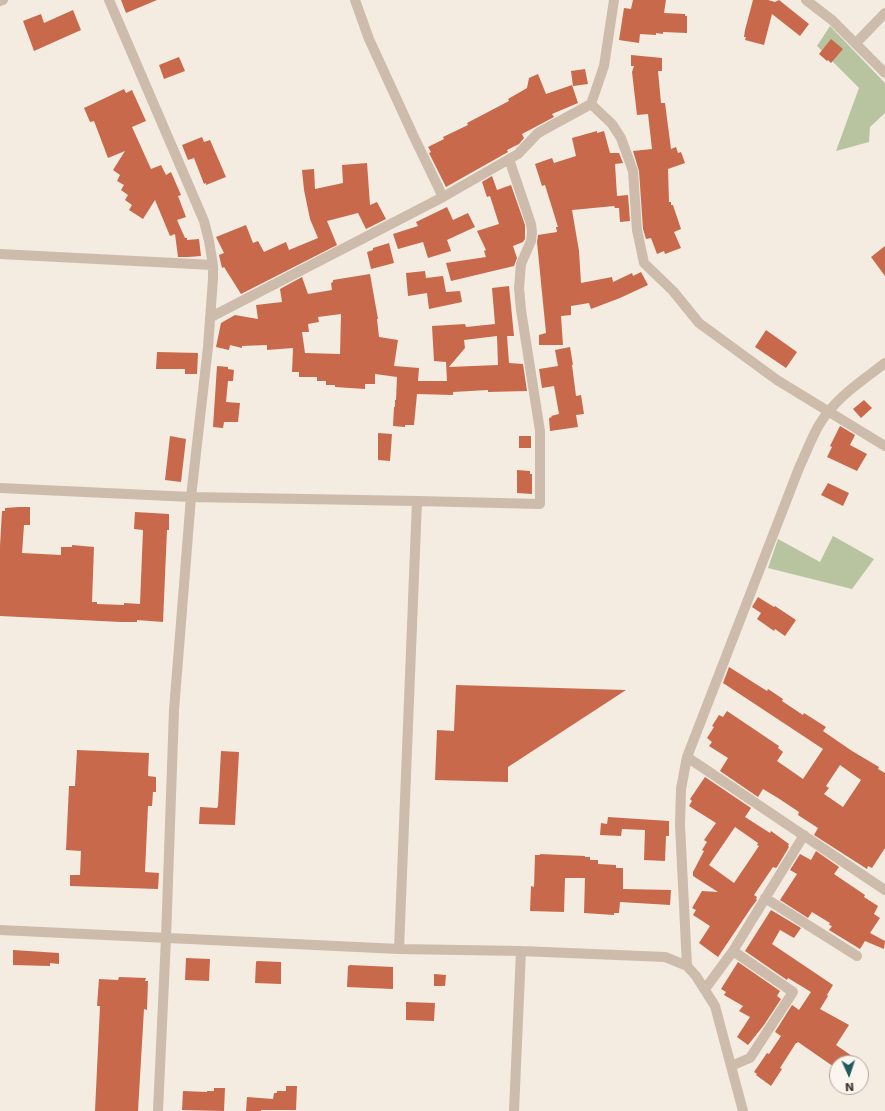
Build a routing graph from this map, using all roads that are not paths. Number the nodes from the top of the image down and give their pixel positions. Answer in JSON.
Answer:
{"nodes":[{"id":1,"x":3,"y":0,"type":"edge"},
{"id":2,"x":109,"y":0,"type":"edge"},
{"id":3,"x":355,"y":0,"type":"edge"},
{"id":4,"x":614,"y":0,"type":"edge"},
{"id":5,"x":806,"y":0,"type":"edge"},
{"id":6,"x":0,"y":1,"type":"edge"},
{"id":7,"x":885,"y":13,"type":"edge"},
{"id":8,"x":856,"y":43,"type":"junction"},
{"id":9,"x":885,"y":73,"type":"edge"},
{"id":10,"x":591,"y":104,"type":"junction"},
{"id":11,"x":509,"y":159,"type":"junction"},
{"id":12,"x":444,"y":196,"type":"junction"},
{"id":13,"x":0,"y":254,"type":"edge"},
{"id":14,"x":213,"y":266,"type":"junction"},
{"id":15,"x":211,"y":317,"type":"junction"},
{"id":16,"x":885,"y":363,"type":"edge"},
{"id":17,"x":828,"y":411,"type":"junction"},
{"id":18,"x":885,"y":446,"type":"edge"},
{"id":19,"x":0,"y":488,"type":"edge"},
{"id":20,"x":191,"y":497,"type":"junction"},
{"id":21,"x":417,"y":501,"type":"junction"},
{"id":22,"x":687,"y":757,"type":"junction"},
{"id":23,"x":804,"y":835,"type":"junction"},
{"id":24,"x":885,"y":890,"type":"edge"},
{"id":25,"x":765,"y":898,"type":"junction"},
{"id":26,"x":0,"y":930,"type":"edge"},
{"id":27,"x":166,"y":938,"type":"junction"},
{"id":28,"x":399,"y":949,"type":"junction"},
{"id":29,"x":521,"y":951,"type":"junction"},
{"id":30,"x":733,"y":951,"type":"junction"},
{"id":31,"x":857,"y":956,"type":"dead end"},
{"id":32,"x":687,"y":966,"type":"junction"},
{"id":33,"x":705,"y":989,"type":"junction"},
{"id":34,"x":731,"y":1066,"type":"junction"},
{"id":35,"x":158,"y":1111,"type":"edge"},
{"id":36,"x":514,"y":1111,"type":"edge"},
{"id":37,"x":742,"y":1111,"type":"edge"}],
"edges":[{"from":1,"to":6,"type":"street"},
{"from":2,"to":14,"type":"street"},
{"from":3,"to":12,"type":"street"},
{"from":4,"to":10,"type":"street"},
{"from":5,"to":8,"type":"street"},
{"from":7,"to":8,"type":"street"},
{"from":8,"to":9,"type":"street"},
{"from":10,"to":11,"type":"street"},
{"from":10,"to":17,"type":"street"},
{"from":11,"to":12,"type":"street"},
{"from":11,"to":21,"type":"street"},
{"from":12,"to":15,"type":"street"},
{"from":13,"to":14,"type":"street"},
{"from":14,"to":15,"type":"street"},
{"from":15,"to":20,"type":"street"},
{"from":16,"to":17,"type":"street"},
{"from":17,"to":18,"type":"street"},
{"from":17,"to":22,"type":"street"},
{"from":19,"to":20,"type":"street"},
{"from":20,"to":21,"type":"street"},
{"from":20,"to":27,"type":"street"},
{"from":21,"to":28,"type":"street"},
{"from":22,"to":23,"type":"street"},
{"from":22,"to":32,"type":"street"},
{"from":23,"to":24,"type":"street"},
{"from":23,"to":25,"type":"street"},
{"from":25,"to":30,"type":"street"},
{"from":25,"to":31,"type":"street"},
{"from":26,"to":27,"type":"street"},
{"from":27,"to":28,"type":"street"},
{"from":27,"to":35,"type":"street"},
{"from":28,"to":29,"type":"street"},
{"from":29,"to":32,"type":"street"},
{"from":29,"to":36,"type":"street"},
{"from":30,"to":33,"type":"street"},
{"from":30,"to":34,"type":"street"},
{"from":32,"to":33,"type":"street"},
{"from":33,"to":34,"type":"street"},
{"from":34,"to":37,"type":"street"}]}
